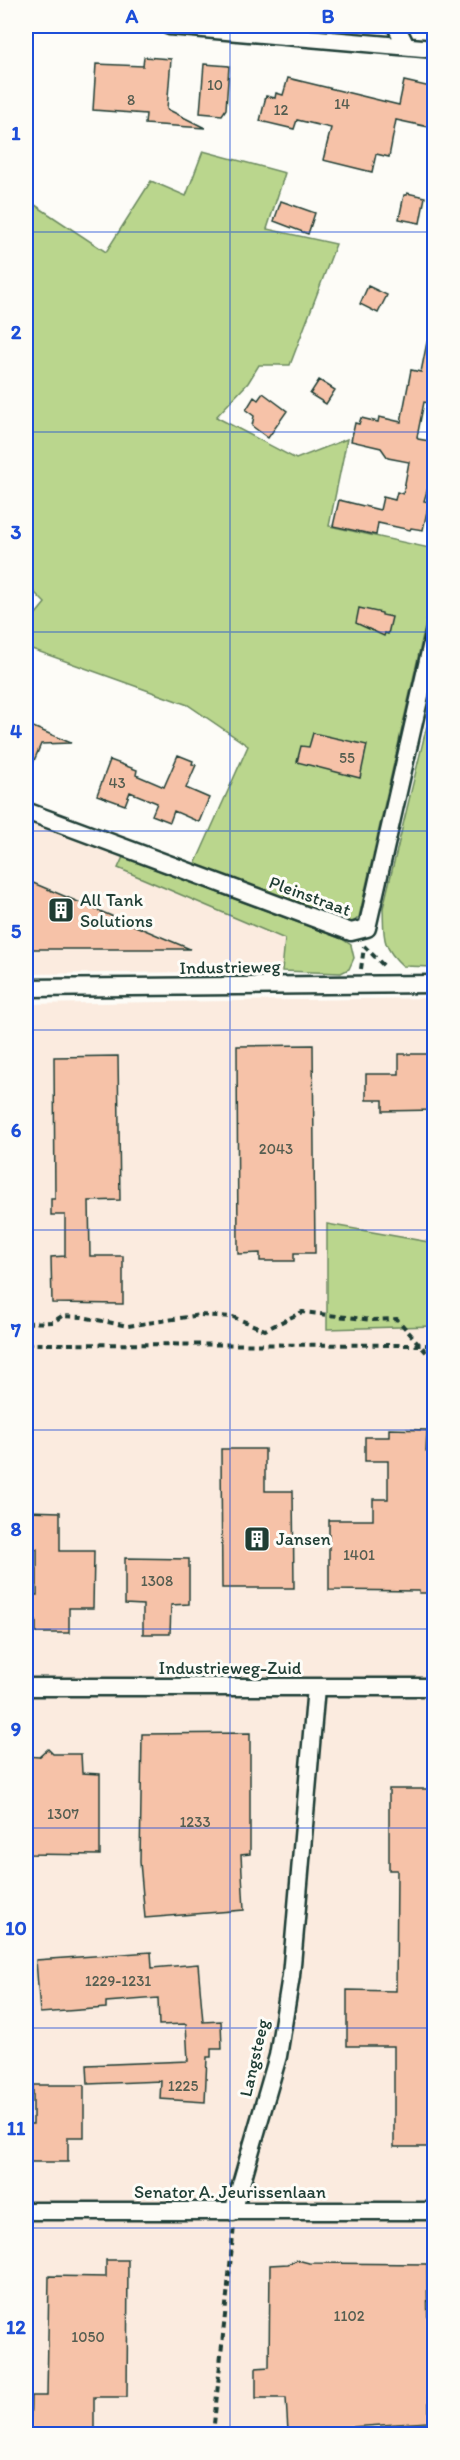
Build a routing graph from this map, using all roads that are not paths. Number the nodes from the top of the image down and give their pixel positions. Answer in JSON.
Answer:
{"nodes":[{"id":1,"x":170,"y":26,"type":"edge"},
{"id":2,"x":396,"y":26,"type":"edge"},
{"id":3,"x":406,"y":46,"type":"junction"},
{"id":4,"x":435,"y":49,"type":"edge"},
{"id":5,"x":435,"y":634,"type":"edge"},
{"id":6,"x":26,"y":811,"type":"edge"},
{"id":7,"x":435,"y":984,"type":"edge"},
{"id":8,"x":26,"y":988,"type":"edge"},
{"id":9,"x":26,"y":1687,"type":"edge"},
{"id":10,"x":316,"y":1688,"type":"junction"},
{"id":11,"x":435,"y":1688,"type":"edge"},
{"id":12,"x":26,"y":2211,"type":"edge"},
{"id":13,"x":435,"y":2211,"type":"edge"},
{"id":14,"x":233,"y":2212,"type":"junction"}],
"edges":[{"from":1,"to":3,"type":"street"},
{"from":2,"to":3,"type":"street"},
{"from":3,"to":4,"type":"street"},
{"from":5,"to":6,"type":"street","name":"Pleinstraat"},
{"from":7,"to":8,"type":"street","name":"Industrieweg"},
{"from":9,"to":10,"type":"street","name":"Industrieweg-Zuid"},
{"from":10,"to":11,"type":"street","name":"Industrieweg-Zuid"},
{"from":10,"to":14,"type":"street","name":"Langsteeg"},
{"from":12,"to":14,"type":"street","name":"Senator A. Jeurissenlaan"},
{"from":13,"to":14,"type":"street","name":"Senator A. Jeurissenlaan"}]}
